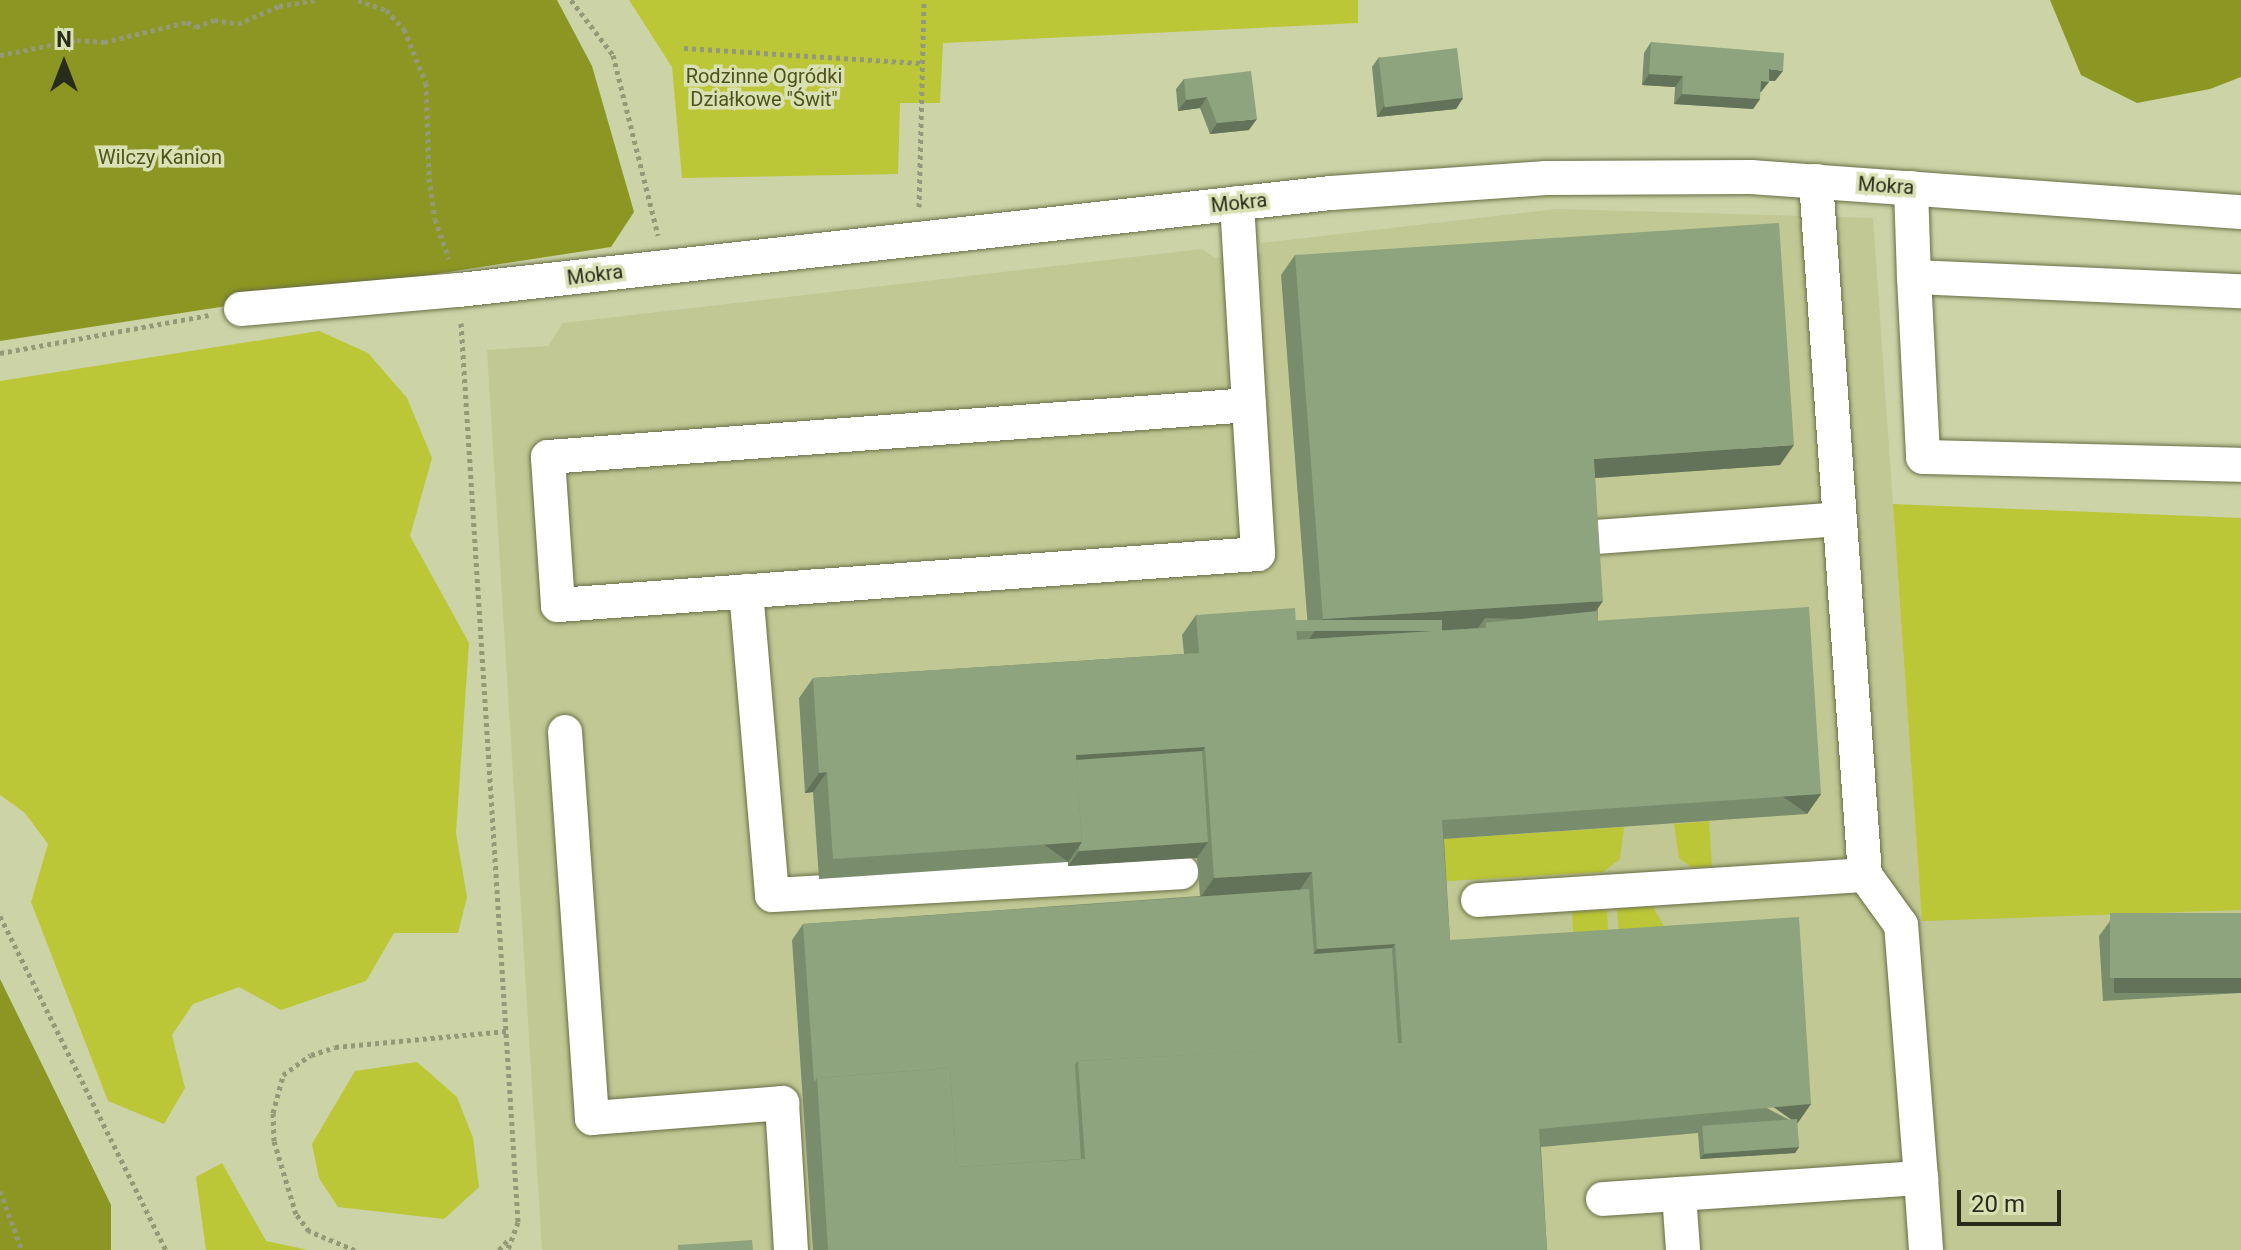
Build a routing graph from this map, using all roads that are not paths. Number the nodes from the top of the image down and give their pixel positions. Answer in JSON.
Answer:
{"nodes":[{"id":1,"x":1816,"y":181,"type":"junction"},
{"id":2,"x":1911,"y":188,"type":"junction"},
{"id":3,"x":1237,"y":203,"type":"junction"},
{"id":4,"x":2241,"y":212,"type":"edge"},
{"id":5,"x":1914,"y":277,"type":"junction"},
{"id":6,"x":2241,"y":291,"type":"edge"},
{"id":7,"x":241,"y":309,"type":"road end"},
{"id":8,"x":1249,"y":405,"type":"junction"},
{"id":9,"x":2241,"y":465,"type":"edge"},
{"id":10,"x":1839,"y":519,"type":"junction"},
{"id":11,"x":1596,"y":537,"type":"edge"},
{"id":12,"x":746,"y":591,"type":"junction"},
{"id":13,"x":565,"y":732,"type":"dead end"},
{"id":14,"x":1181,"y":872,"type":"dead end"},
{"id":15,"x":1865,"y":875,"type":"junction"},
{"id":16,"x":1478,"y":900,"type":"dead end"},
{"id":17,"x":1921,"y":1178,"type":"junction"},
{"id":18,"x":1679,"y":1194,"type":"junction"},
{"id":19,"x":1603,"y":1199,"type":"dead end"},
{"id":20,"x":791,"y":1250,"type":"edge"},
{"id":21,"x":1683,"y":1250,"type":"edge"},
{"id":22,"x":1926,"y":1250,"type":"edge"}],
"edges":[{"from":1,"to":2,"type":"street","name":"Mokra"},
{"from":1,"to":3,"type":"street","name":"Mokra"},
{"from":1,"to":10,"type":"street"},
{"from":2,"to":4,"type":"street","name":"Mokra"},
{"from":2,"to":5,"type":"street"},
{"from":3,"to":7,"type":"street","name":"Mokra"},
{"from":3,"to":8,"type":"street"},
{"from":5,"to":6,"type":"street"},
{"from":5,"to":9,"type":"street"},
{"from":8,"to":12,"type":"street"},
{"from":8,"to":12,"type":"street"},
{"from":10,"to":11,"type":"street"},
{"from":10,"to":15,"type":"street"},
{"from":12,"to":14,"type":"street"},
{"from":13,"to":20,"type":"street"},
{"from":15,"to":16,"type":"street"},
{"from":15,"to":17,"type":"street"},
{"from":17,"to":18,"type":"street"},
{"from":17,"to":22,"type":"street"},
{"from":18,"to":19,"type":"street"},
{"from":18,"to":21,"type":"street"}]}
